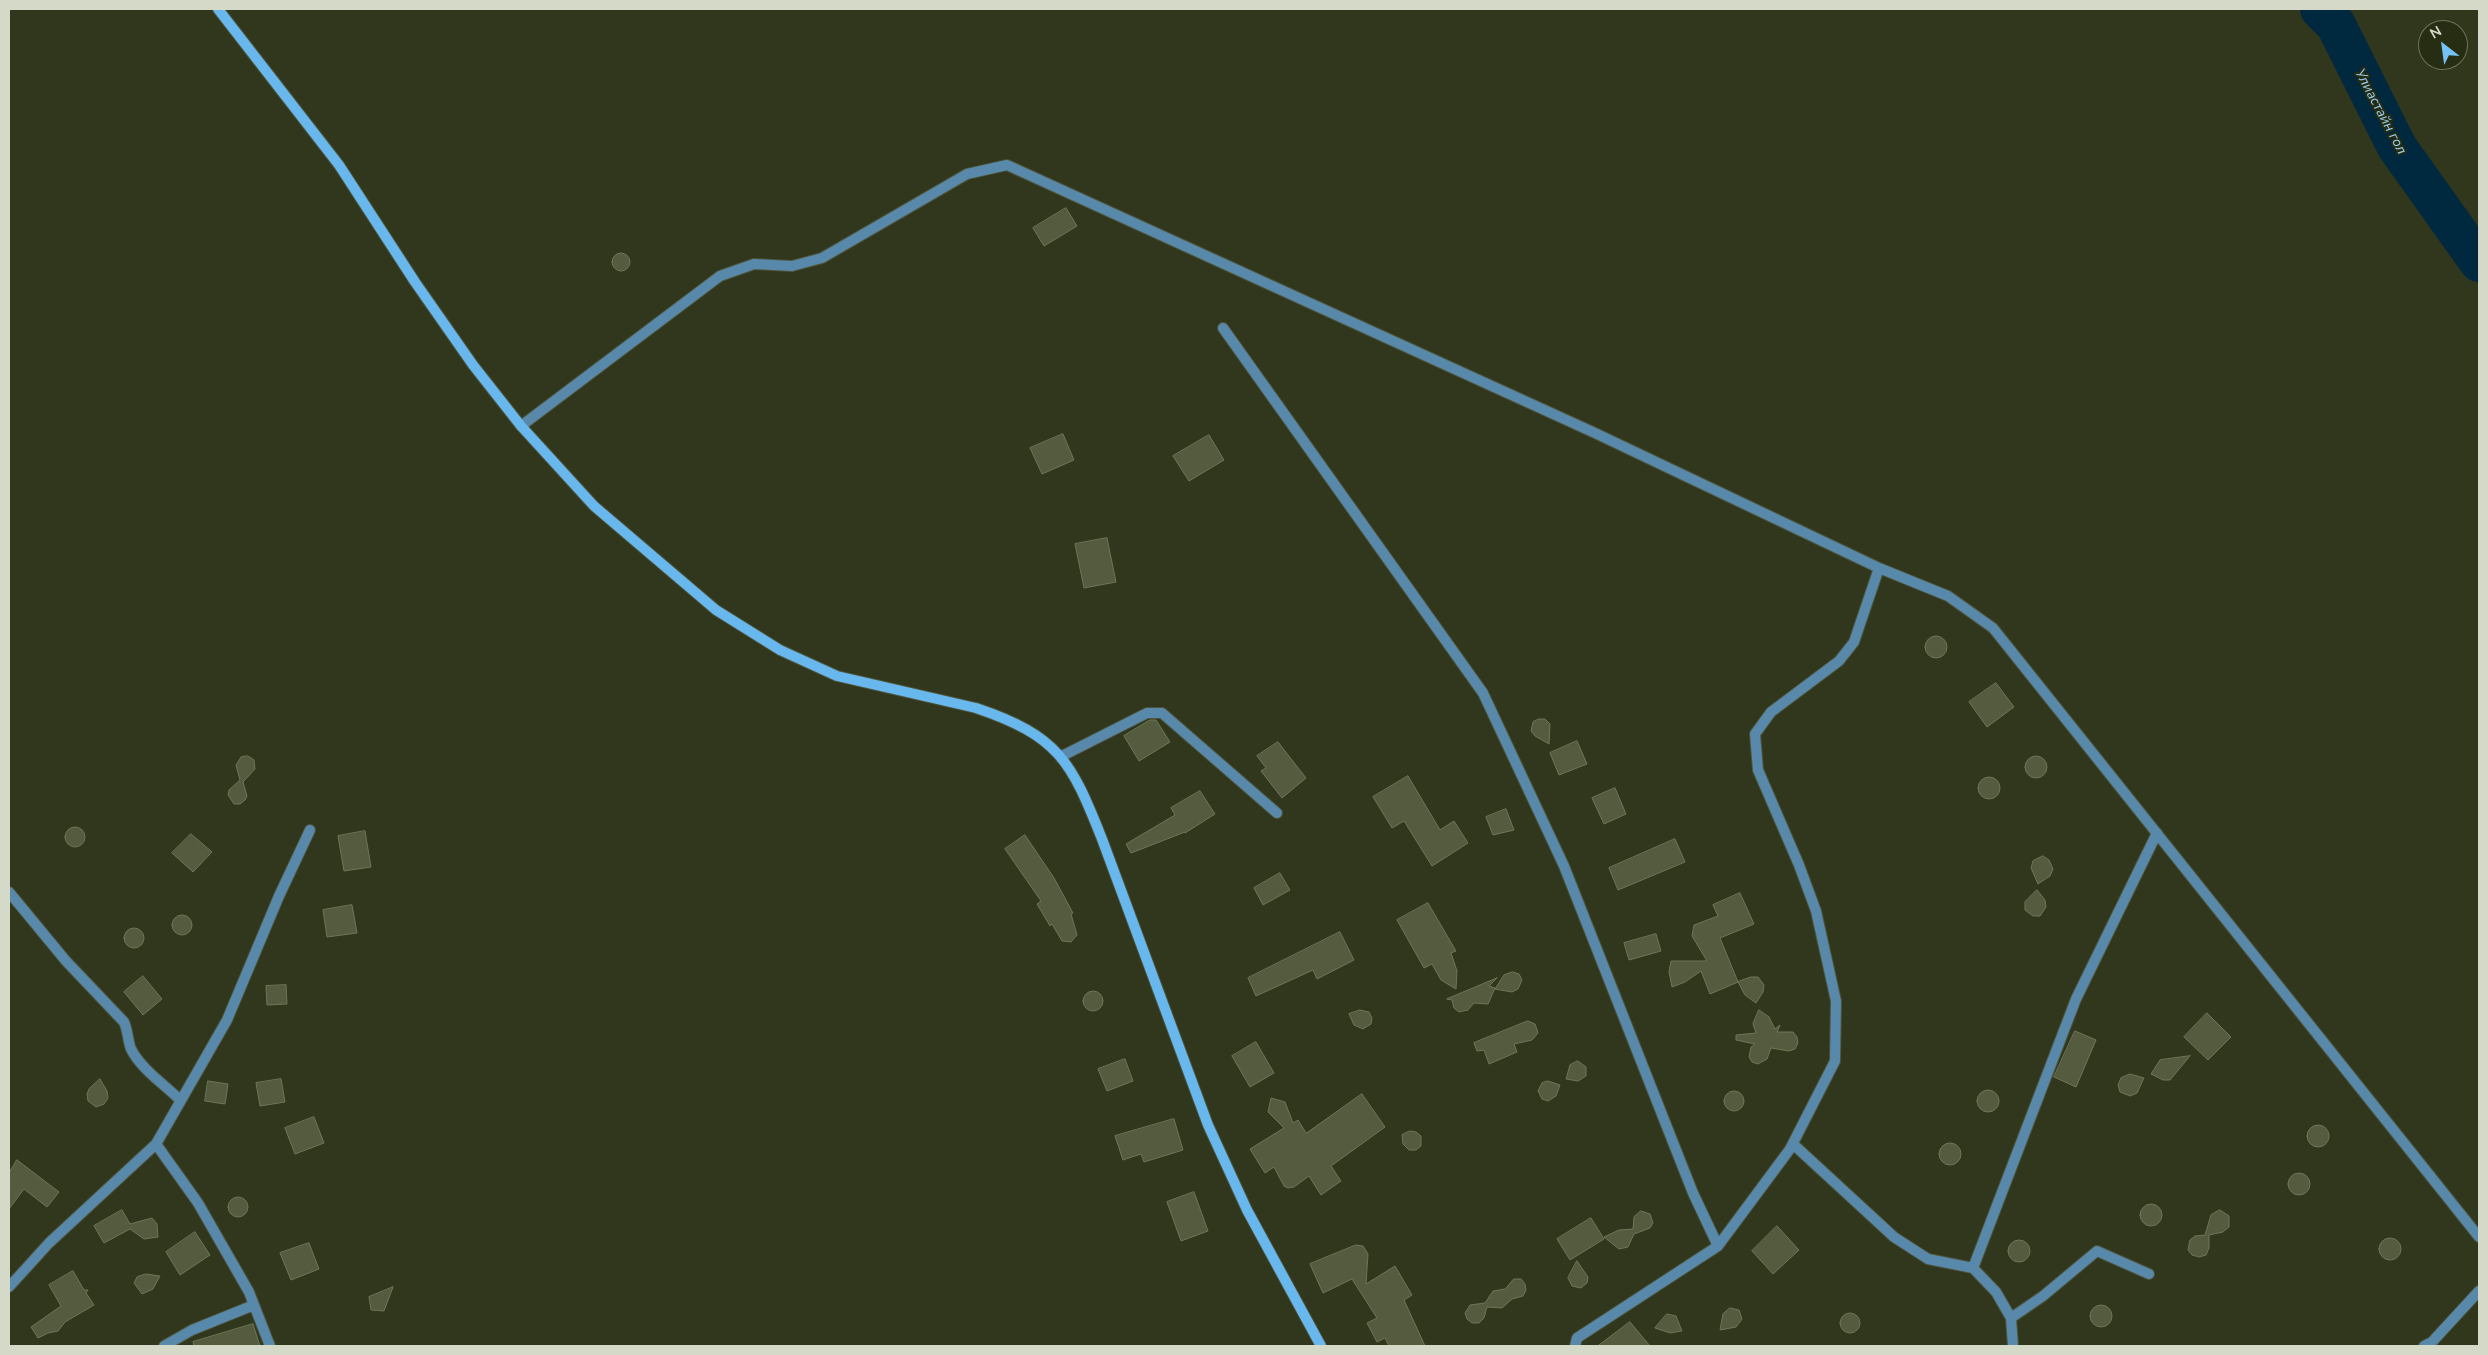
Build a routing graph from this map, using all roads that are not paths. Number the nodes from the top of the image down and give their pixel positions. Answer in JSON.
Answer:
{"nodes":[{"id":1,"x":218,"y":9,"type":"edge"},
{"id":2,"x":1223,"y":328,"type":"dead end"},
{"id":3,"x":521,"y":426,"type":"junction"},
{"id":4,"x":1879,"y":568,"type":"junction"},
{"id":5,"x":1062,"y":756,"type":"junction"},
{"id":6,"x":1277,"y":813,"type":"dead end"},
{"id":7,"x":310,"y":830,"type":"dead end"},
{"id":8,"x":2157,"y":833,"type":"junction"},
{"id":9,"x":9,"y":892,"type":"edge"},
{"id":10,"x":180,"y":1100,"type":"junction"},
{"id":11,"x":156,"y":1144,"type":"junction"},
{"id":12,"x":1793,"y":1144,"type":"junction"},
{"id":13,"x":2479,"y":1237,"type":"edge"},
{"id":14,"x":1718,"y":1246,"type":"junction"},
{"id":15,"x":1974,"y":1268,"type":"junction"},
{"id":16,"x":2149,"y":1274,"type":"dead end"},
{"id":17,"x":9,"y":1287,"type":"edge"},
{"id":18,"x":2479,"y":1291,"type":"edge"},
{"id":19,"x":254,"y":1305,"type":"junction"},
{"id":20,"x":2011,"y":1318,"type":"junction"},
{"id":21,"x":164,"y":1346,"type":"edge"},
{"id":22,"x":270,"y":1346,"type":"edge"},
{"id":23,"x":1322,"y":1346,"type":"edge"},
{"id":24,"x":1575,"y":1346,"type":"edge"},
{"id":25,"x":2013,"y":1346,"type":"edge"},
{"id":26,"x":2424,"y":1346,"type":"edge"}],
"edges":[{"from":1,"to":3,"type":"street"},
{"from":2,"to":14,"type":"street"},
{"from":3,"to":4,"type":"street"},
{"from":3,"to":5,"type":"street"},
{"from":4,"to":8,"type":"street"},
{"from":4,"to":12,"type":"street"},
{"from":5,"to":6,"type":"street"},
{"from":5,"to":23,"type":"street"},
{"from":7,"to":10,"type":"street"},
{"from":8,"to":13,"type":"street"},
{"from":8,"to":15,"type":"street"},
{"from":9,"to":10,"type":"street"},
{"from":10,"to":11,"type":"street"},
{"from":11,"to":17,"type":"street"},
{"from":11,"to":19,"type":"street"},
{"from":12,"to":14,"type":"street"},
{"from":12,"to":15,"type":"street"},
{"from":14,"to":24,"type":"street"},
{"from":15,"to":20,"type":"street"},
{"from":16,"to":20,"type":"street"},
{"from":18,"to":26,"type":"street"},
{"from":19,"to":21,"type":"street"},
{"from":19,"to":22,"type":"street"},
{"from":20,"to":25,"type":"street"}]}
